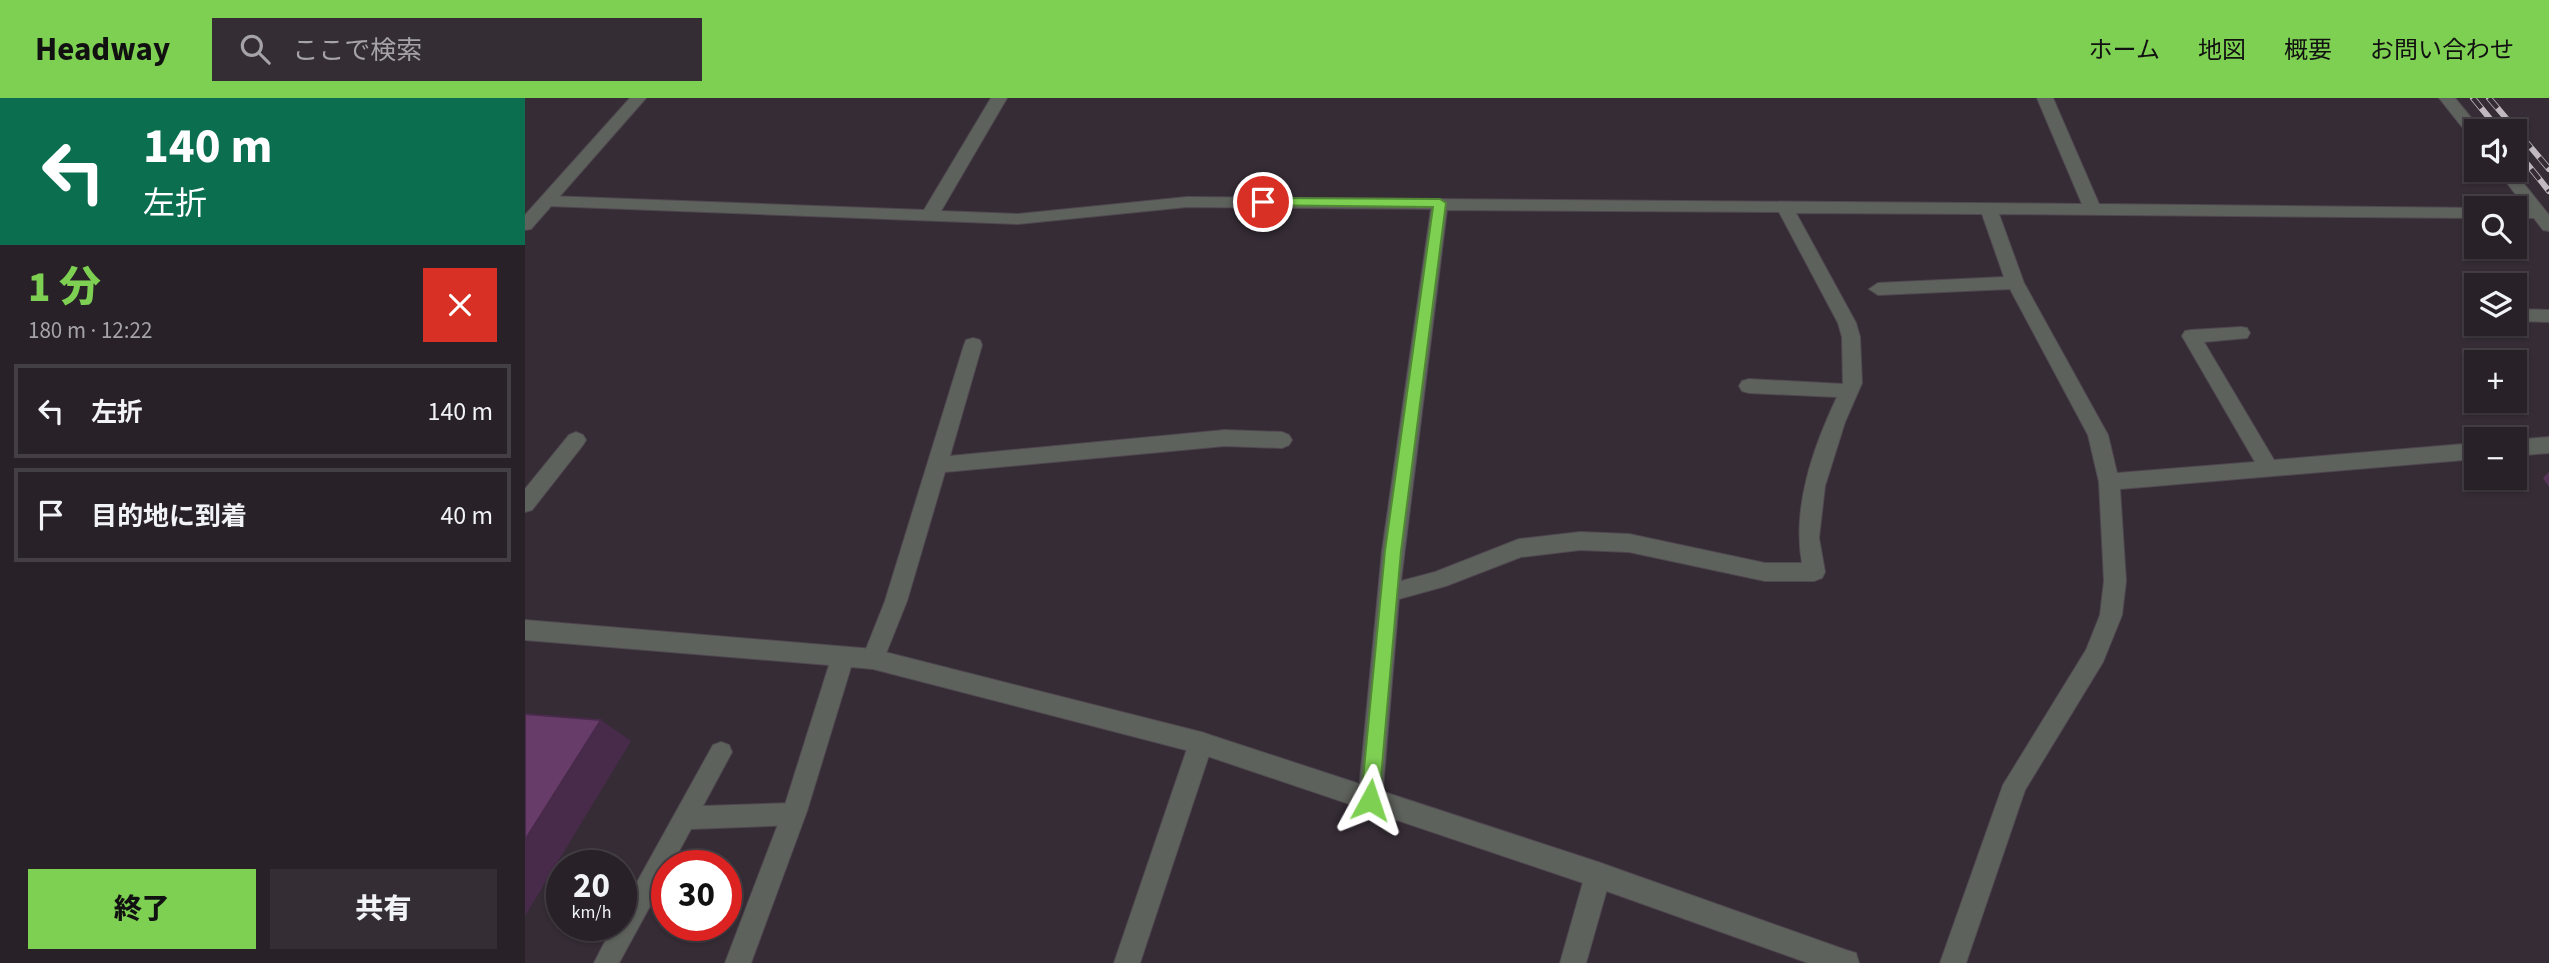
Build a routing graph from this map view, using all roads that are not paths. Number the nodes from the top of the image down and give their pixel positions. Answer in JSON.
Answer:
{"nodes":[{"id":1,"x":638,"y":98,"type":"edge"},
{"id":2,"x":999,"y":98,"type":"edge"},
{"id":3,"x":2045,"y":98,"type":"edge"},
{"id":4,"x":2447,"y":98,"type":"edge"},
{"id":5,"x":2464,"y":119,"type":"edge"},
{"id":6,"x":2515,"y":182,"type":"edge"},
{"id":7,"x":548,"y":201,"type":"junction"},
{"id":8,"x":1440,"y":203,"type":"junction"},
{"id":9,"x":1786,"y":209,"type":"junction"},
{"id":10,"x":1989,"y":209,"type":"junction"},
{"id":11,"x":2093,"y":211,"type":"junction"},
{"id":12,"x":2464,"y":213,"type":"edge"},
{"id":13,"x":929,"y":216,"type":"junction"},
{"id":14,"x":2544,"y":219,"type":"edge"},
{"id":15,"x":525,"y":225,"type":"edge"},
{"id":16,"x":2015,"y":283,"type":"junction"},
{"id":17,"x":1878,"y":289,"type":"dead end"},
{"id":18,"x":2527,"y":315,"type":"edge"},
{"id":19,"x":2549,"y":316,"type":"edge"},
{"id":20,"x":2241,"y":333,"type":"dead end"},
{"id":21,"x":973,"y":345,"type":"dead end"},
{"id":22,"x":1749,"y":386,"type":"dead end"},
{"id":23,"x":1849,"y":391,"type":"junction"},
{"id":24,"x":576,"y":440,"type":"dead end"},
{"id":25,"x":1282,"y":440,"type":"dead end"},
{"id":26,"x":2549,"y":445,"type":"edge"},
{"id":27,"x":2527,"y":447,"type":"edge"},
{"id":28,"x":2464,"y":452,"type":"edge"},
{"id":29,"x":937,"y":465,"type":"junction"},
{"id":30,"x":2269,"y":469,"type":"junction"},
{"id":31,"x":2109,"y":482,"type":"junction"},
{"id":32,"x":525,"y":505,"type":"edge"},
{"id":33,"x":1389,"y":593,"type":"junction"},
{"id":34,"x":525,"y":630,"type":"edge"},
{"id":35,"x":843,"y":656,"type":"junction"},
{"id":36,"x":873,"y":659,"type":"junction"},
{"id":37,"x":1201,"y":743,"type":"junction"},
{"id":38,"x":721,"y":752,"type":"dead end"},
{"id":39,"x":1370,"y":800,"type":"junction"},
{"id":40,"x":794,"y":814,"type":"junction"},
{"id":41,"x":685,"y":818,"type":"junction"},
{"id":42,"x":1598,"y":875,"type":"junction"},
{"id":43,"x":606,"y":963,"type":"edge"},
{"id":44,"x":738,"y":963,"type":"edge"},
{"id":45,"x":1127,"y":963,"type":"edge"},
{"id":46,"x":1573,"y":963,"type":"edge"},
{"id":47,"x":1846,"y":963,"type":"edge"},
{"id":48,"x":1953,"y":963,"type":"edge"}],
"edges":[{"from":1,"to":7,"type":"street"},
{"from":2,"to":13,"type":"street"},
{"from":3,"to":11,"type":"street"},
{"from":4,"to":5,"type":"street"},
{"from":6,"to":14,"type":"street"},
{"from":7,"to":13,"type":"street"},
{"from":7,"to":15,"type":"street"},
{"from":8,"to":9,"type":"street"},
{"from":8,"to":13,"type":"street"},
{"from":8,"to":33,"type":"street"},
{"from":9,"to":10,"type":"street"},
{"from":9,"to":23,"type":"street"},
{"from":10,"to":11,"type":"street"},
{"from":10,"to":16,"type":"street"},
{"from":11,"to":12,"type":"street"},
{"from":16,"to":17,"type":"street"},
{"from":16,"to":31,"type":"street"},
{"from":18,"to":19,"type":"street"},
{"from":20,"to":30,"type":"street"},
{"from":21,"to":29,"type":"street"},
{"from":22,"to":23,"type":"street"},
{"from":23,"to":33,"type":"street"},
{"from":24,"to":32,"type":"street"},
{"from":25,"to":29,"type":"street"},
{"from":26,"to":27,"type":"street"},
{"from":28,"to":30,"type":"street"},
{"from":29,"to":36,"type":"street"},
{"from":30,"to":31,"type":"street"},
{"from":31,"to":48,"type":"street"},
{"from":33,"to":39,"type":"street"},
{"from":34,"to":35,"type":"street"},
{"from":35,"to":36,"type":"street"},
{"from":35,"to":40,"type":"street"},
{"from":36,"to":37,"type":"street"},
{"from":37,"to":39,"type":"street"},
{"from":37,"to":45,"type":"street"},
{"from":38,"to":41,"type":"lane"},
{"from":39,"to":42,"type":"street"},
{"from":40,"to":41,"type":"lane"},
{"from":40,"to":44,"type":"street"},
{"from":41,"to":43,"type":"lane"},
{"from":42,"to":46,"type":"street"},
{"from":42,"to":47,"type":"street"}]}
